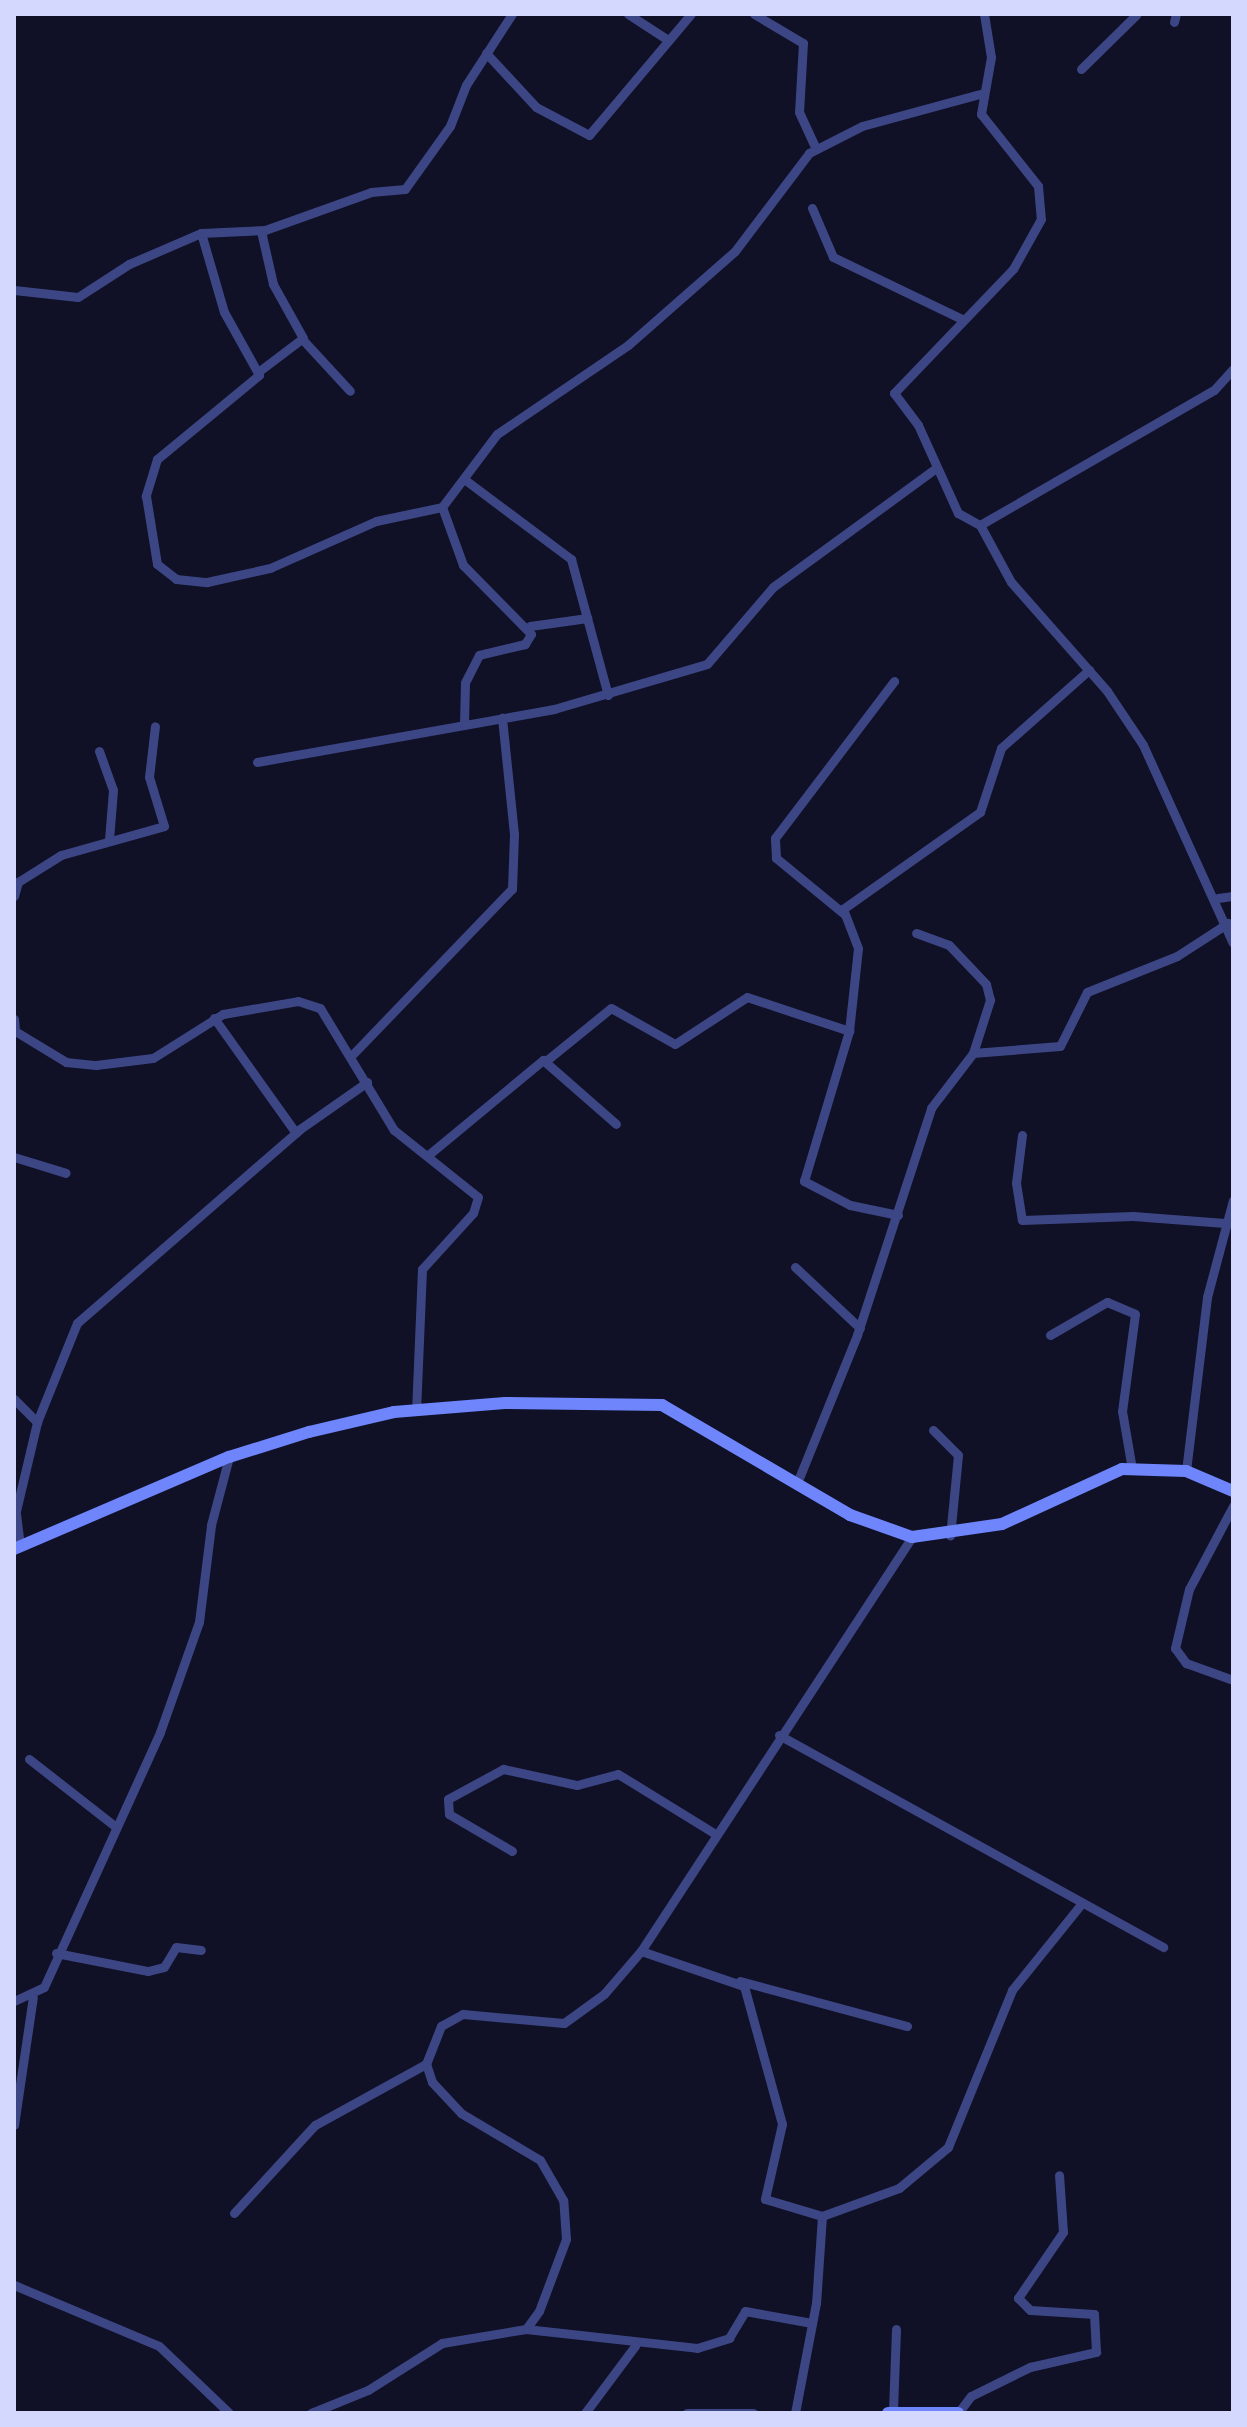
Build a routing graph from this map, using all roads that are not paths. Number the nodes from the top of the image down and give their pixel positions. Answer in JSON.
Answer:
{"nodes":[{"id":1,"x":512,"y":14,"type":"edge"},
{"id":2,"x":628,"y":14,"type":"edge"},
{"id":3,"x":691,"y":14,"type":"edge"},
{"id":4,"x":754,"y":14,"type":"edge"},
{"id":5,"x":984,"y":14,"type":"edge"},
{"id":6,"x":1137,"y":14,"type":"edge"},
{"id":7,"x":668,"y":40,"type":"junction"},
{"id":8,"x":486,"y":53,"type":"junction"},
{"id":9,"x":1081,"y":69,"type":"dead end"},
{"id":10,"x":980,"y":94,"type":"junction"},
{"id":11,"x":816,"y":149,"type":"junction"},
{"id":12,"x":812,"y":208,"type":"dead end"},
{"id":13,"x":261,"y":231,"type":"junction"},
{"id":14,"x":201,"y":233,"type":"junction"},
{"id":15,"x":14,"y":290,"type":"edge"},
{"id":16,"x":964,"y":320,"type":"junction"},
{"id":17,"x":303,"y":340,"type":"junction"},
{"id":18,"x":1233,"y":369,"type":"edge"},
{"id":19,"x":258,"y":372,"type":"junction"},
{"id":20,"x":350,"y":391,"type":"dead end"},
{"id":21,"x":936,"y":468,"type":"junction"},
{"id":22,"x":464,"y":479,"type":"junction"},
{"id":23,"x":442,"y":507,"type":"junction"},
{"id":24,"x":980,"y":525,"type":"junction"},
{"id":25,"x":587,"y":618,"type":"junction"},
{"id":26,"x":530,"y":626,"type":"junction"},
{"id":27,"x":1089,"y":670,"type":"junction"},
{"id":28,"x":894,"y":681,"type":"dead end"},
{"id":29,"x":608,"y":695,"type":"junction"},
{"id":30,"x":502,"y":718,"type":"junction"},
{"id":31,"x":464,"y":724,"type":"junction"},
{"id":32,"x":155,"y":726,"type":"dead end"},
{"id":33,"x":99,"y":751,"type":"dead end"},
{"id":34,"x":257,"y":762,"type":"dead end"},
{"id":35,"x":109,"y":840,"type":"junction"},
{"id":36,"x":14,"y":896,"type":"edge"},
{"id":37,"x":1233,"y":896,"type":"edge"},
{"id":38,"x":1218,"y":898,"type":"junction"},
{"id":39,"x":843,"y":913,"type":"junction"},
{"id":40,"x":1228,"y":923,"type":"junction"},
{"id":41,"x":916,"y":933,"type":"dead end"},
{"id":42,"x":1233,"y":943,"type":"edge"},
{"id":43,"x":214,"y":1018,"type":"junction"},
{"id":44,"x":14,"y":1019,"type":"edge"},
{"id":45,"x":849,"y":1031,"type":"junction"},
{"id":46,"x":14,"y":1034,"type":"edge"},
{"id":47,"x":973,"y":1053,"type":"junction"},
{"id":48,"x":353,"y":1054,"type":"junction"},
{"id":49,"x":547,"y":1060,"type":"junction"},
{"id":50,"x":367,"y":1082,"type":"junction"},
{"id":51,"x":616,"y":1124,"type":"dead end"},
{"id":52,"x":296,"y":1133,"type":"junction"},
{"id":53,"x":1022,"y":1135,"type":"dead end"},
{"id":54,"x":427,"y":1156,"type":"junction"},
{"id":55,"x":14,"y":1157,"type":"edge"},
{"id":56,"x":66,"y":1173,"type":"dead end"},
{"id":57,"x":1233,"y":1200,"type":"edge"},
{"id":58,"x":898,"y":1215,"type":"junction"},
{"id":59,"x":1228,"y":1218,"type":"edge"},
{"id":60,"x":795,"y":1267,"type":"dead end"},
{"id":61,"x":860,"y":1328,"type":"junction"},
{"id":62,"x":1050,"y":1335,"type":"dead end"},
{"id":63,"x":14,"y":1399,"type":"edge"},
{"id":64,"x":416,"y":1410,"type":"junction"},
{"id":65,"x":37,"y":1422,"type":"junction"},
{"id":66,"x":933,"y":1430,"type":"dead end"},
{"id":67,"x":229,"y":1457,"type":"junction"},
{"id":68,"x":1132,"y":1469,"type":"junction"},
{"id":69,"x":1186,"y":1471,"type":"junction"},
{"id":70,"x":797,"y":1483,"type":"junction"},
{"id":71,"x":1233,"y":1491,"type":"edge"},
{"id":72,"x":1233,"y":1506,"type":"edge"},
{"id":73,"x":950,"y":1536,"type":"junction"},
{"id":74,"x":912,"y":1537,"type":"junction"},
{"id":75,"x":17,"y":1547,"type":"edge"},
{"id":76,"x":1233,"y":1680,"type":"edge"},
{"id":77,"x":779,"y":1735,"type":"junction"},
{"id":78,"x":29,"y":1759,"type":"dead end"},
{"id":79,"x":116,"y":1827,"type":"junction"},
{"id":80,"x":714,"y":1833,"type":"junction"},
{"id":81,"x":512,"y":1851,"type":"dead end"},
{"id":82,"x":1082,"y":1903,"type":"junction"},
{"id":83,"x":1163,"y":1947,"type":"dead end"},
{"id":84,"x":201,"y":1950,"type":"dead end"},
{"id":85,"x":641,"y":1951,"type":"junction"},
{"id":86,"x":56,"y":1953,"type":"junction"},
{"id":87,"x":738,"y":1980,"type":"junction"},
{"id":88,"x":33,"y":1997,"type":"junction"},
{"id":89,"x":14,"y":2001,"type":"edge"},
{"id":90,"x":907,"y":2026,"type":"dead end"},
{"id":91,"x":426,"y":2064,"type":"junction"},
{"id":92,"x":14,"y":2125,"type":"edge"},
{"id":93,"x":1059,"y":2175,"type":"dead end"},
{"id":94,"x":234,"y":2213,"type":"dead end"},
{"id":95,"x":822,"y":2216,"type":"junction"},
{"id":96,"x":14,"y":2285,"type":"edge"},
{"id":97,"x":812,"y":2323,"type":"junction"},
{"id":98,"x":526,"y":2329,"type":"junction"},
{"id":99,"x":896,"y":2329,"type":"dead end"},
{"id":100,"x":635,"y":2346,"type":"junction"},
{"id":101,"x":891,"y":2412,"type":"edge"},
{"id":102,"x":229,"y":2413,"type":"edge"},
{"id":103,"x":311,"y":2413,"type":"edge"},
{"id":104,"x":585,"y":2413,"type":"edge"},
{"id":105,"x":687,"y":2413,"type":"edge"},
{"id":106,"x":753,"y":2413,"type":"edge"},
{"id":107,"x":795,"y":2413,"type":"edge"},
{"id":108,"x":958,"y":2413,"type":"edge"}],
"edges":[{"from":1,"to":8,"type":"street"},
{"from":2,"to":7,"type":"street"},
{"from":3,"to":7,"type":"street"},
{"from":4,"to":11,"type":"street"},
{"from":5,"to":10,"type":"street"},
{"from":6,"to":9,"type":"street"},
{"from":7,"to":8,"type":"street"},
{"from":8,"to":13,"type":"street"},
{"from":10,"to":11,"type":"street"},
{"from":10,"to":16,"type":"street"},
{"from":11,"to":22,"type":"street"},
{"from":12,"to":16,"type":"street"},
{"from":13,"to":14,"type":"street"},
{"from":13,"to":17,"type":"street"},
{"from":14,"to":15,"type":"street"},
{"from":14,"to":19,"type":"street"},
{"from":16,"to":21,"type":"street"},
{"from":17,"to":19,"type":"street"},
{"from":17,"to":20,"type":"street"},
{"from":18,"to":24,"type":"street"},
{"from":19,"to":23,"type":"street"},
{"from":21,"to":24,"type":"street"},
{"from":21,"to":29,"type":"street"},
{"from":22,"to":23,"type":"street"},
{"from":22,"to":25,"type":"street"},
{"from":23,"to":26,"type":"street"},
{"from":24,"to":27,"type":"street"},
{"from":25,"to":26,"type":"street"},
{"from":25,"to":29,"type":"street"},
{"from":26,"to":31,"type":"street"},
{"from":27,"to":38,"type":"street"},
{"from":27,"to":39,"type":"street"},
{"from":28,"to":39,"type":"street"},
{"from":29,"to":30,"type":"street"},
{"from":30,"to":31,"type":"street"},
{"from":30,"to":48,"type":"street"},
{"from":31,"to":34,"type":"street"},
{"from":32,"to":35,"type":"street"},
{"from":33,"to":35,"type":"street"},
{"from":35,"to":36,"type":"street"},
{"from":37,"to":38,"type":"street"},
{"from":38,"to":40,"type":"street"},
{"from":39,"to":45,"type":"street"},
{"from":40,"to":42,"type":"street"},
{"from":40,"to":47,"type":"street"},
{"from":41,"to":47,"type":"street"},
{"from":43,"to":46,"type":"street"},
{"from":43,"to":48,"type":"street"},
{"from":43,"to":52,"type":"street"},
{"from":44,"to":46,"type":"street"},
{"from":45,"to":49,"type":"street"},
{"from":45,"to":58,"type":"street"},
{"from":47,"to":58,"type":"street"},
{"from":48,"to":50,"type":"street"},
{"from":49,"to":51,"type":"street"},
{"from":49,"to":54,"type":"street"},
{"from":50,"to":52,"type":"street"},
{"from":50,"to":54,"type":"street"},
{"from":52,"to":65,"type":"street"},
{"from":53,"to":59,"type":"street"},
{"from":54,"to":64,"type":"street"},
{"from":55,"to":56,"type":"street"},
{"from":57,"to":59,"type":"street"},
{"from":58,"to":61,"type":"street"},
{"from":59,"to":69,"type":"street"},
{"from":60,"to":61,"type":"street"},
{"from":61,"to":70,"type":"street"},
{"from":62,"to":68,"type":"street"},
{"from":63,"to":65,"type":"street"},
{"from":64,"to":67,"type":"street"},
{"from":64,"to":70,"type":"street"},
{"from":65,"to":75,"type":"street"},
{"from":66,"to":73,"type":"street"},
{"from":67,"to":75,"type":"street"},
{"from":67,"to":79,"type":"street"},
{"from":68,"to":69,"type":"street"},
{"from":68,"to":73,"type":"street"},
{"from":69,"to":71,"type":"street"},
{"from":70,"to":74,"type":"street"},
{"from":72,"to":76,"type":"street"},
{"from":73,"to":74,"type":"street"},
{"from":74,"to":77,"type":"street"},
{"from":77,"to":80,"type":"street"},
{"from":77,"to":82,"type":"street"},
{"from":78,"to":79,"type":"street"},
{"from":79,"to":86,"type":"street"},
{"from":80,"to":81,"type":"street"},
{"from":80,"to":85,"type":"street"},
{"from":82,"to":83,"type":"street"},
{"from":82,"to":95,"type":"street"},
{"from":84,"to":86,"type":"street"},
{"from":85,"to":87,"type":"street"},
{"from":85,"to":91,"type":"street"},
{"from":86,"to":88,"type":"street"},
{"from":87,"to":90,"type":"street"},
{"from":87,"to":95,"type":"street"},
{"from":88,"to":89,"type":"street"},
{"from":88,"to":92,"type":"street"},
{"from":91,"to":94,"type":"street"},
{"from":91,"to":98,"type":"street"},
{"from":93,"to":108,"type":"street"},
{"from":95,"to":97,"type":"street"},
{"from":96,"to":102,"type":"street"},
{"from":97,"to":100,"type":"street"},
{"from":97,"to":107,"type":"street"},
{"from":98,"to":100,"type":"street"},
{"from":98,"to":103,"type":"street"},
{"from":99,"to":101,"type":"street"},
{"from":100,"to":104,"type":"street"},
{"from":101,"to":108,"type":"street"},
{"from":105,"to":106,"type":"street"}]}
